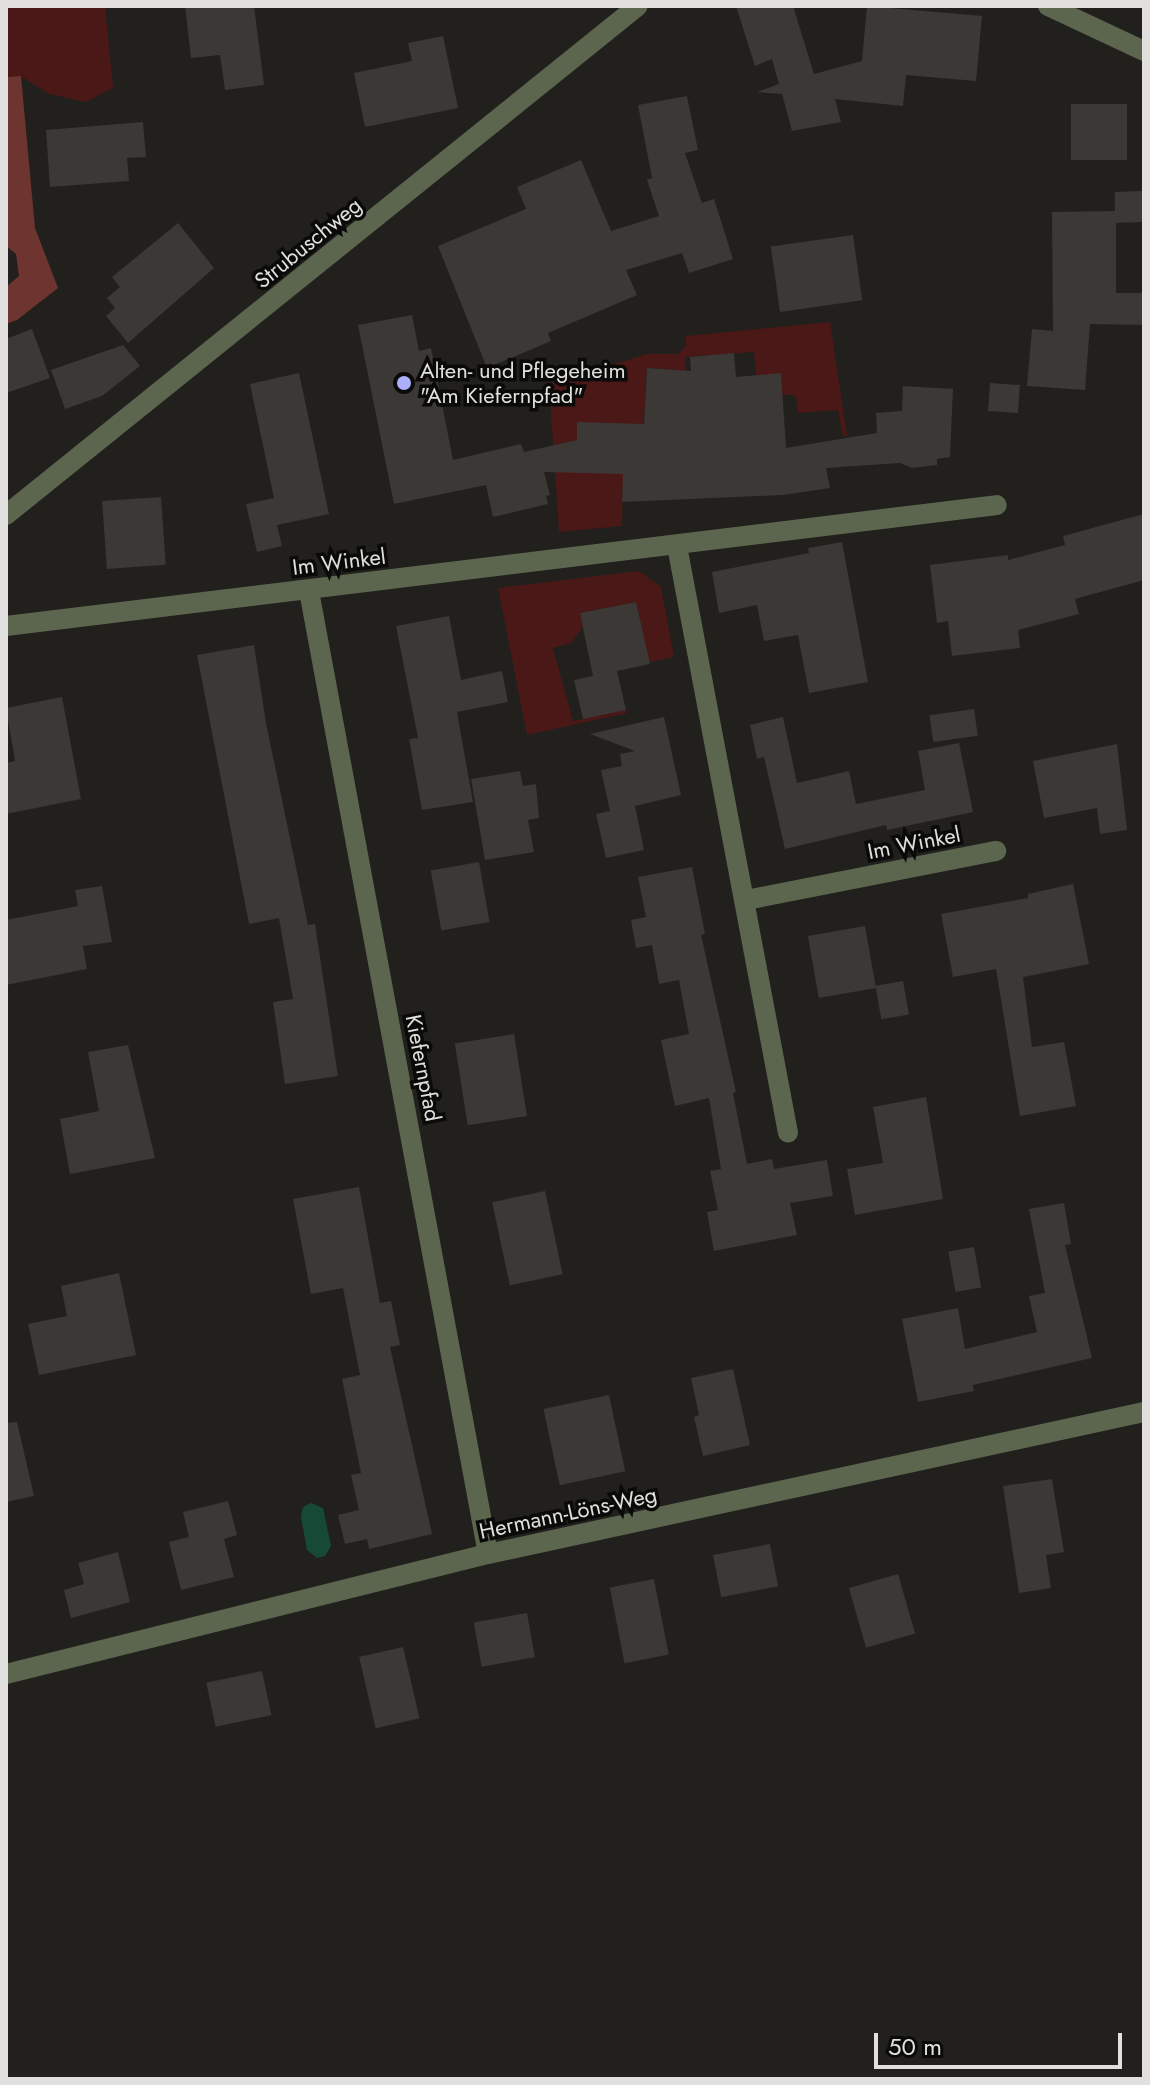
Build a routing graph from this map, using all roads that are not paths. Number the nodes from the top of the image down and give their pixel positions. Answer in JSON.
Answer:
{"nodes":[{"id":1,"x":638,"y":6,"type":"edge"},
{"id":2,"x":1048,"y":6,"type":"edge"},
{"id":3,"x":1144,"y":51,"type":"edge"},
{"id":4,"x":997,"y":505,"type":"dead end"},
{"id":5,"x":6,"y":515,"type":"edge"},
{"id":6,"x":677,"y":546,"type":"junction"},
{"id":7,"x":309,"y":591,"type":"junction"},
{"id":8,"x":6,"y":626,"type":"edge"},
{"id":9,"x":996,"y":851,"type":"dead end"},
{"id":10,"x":746,"y":900,"type":"junction"},
{"id":11,"x":788,"y":1133,"type":"dead end"},
{"id":12,"x":1144,"y":1412,"type":"edge"},
{"id":13,"x":488,"y":1554,"type":"junction"},
{"id":14,"x":6,"y":1674,"type":"edge"}],
"edges":[{"from":1,"to":5,"type":"street","name":"Strubuschweg"},
{"from":2,"to":3,"type":"street"},
{"from":4,"to":6,"type":"street","name":"Im Winkel"},
{"from":6,"to":7,"type":"street","name":"Im Winkel"},
{"from":6,"to":10,"type":"street"},
{"from":7,"to":8,"type":"street","name":"Im Winkel"},
{"from":7,"to":13,"type":"street","name":"Kiefernpfad"},
{"from":9,"to":10,"type":"street","name":"Im Winkel"},
{"from":10,"to":11,"type":"street"},
{"from":12,"to":13,"type":"street","name":"Hermann-Löns-Weg"},
{"from":13,"to":14,"type":"street","name":"Hermann-Löns-Weg"}]}
